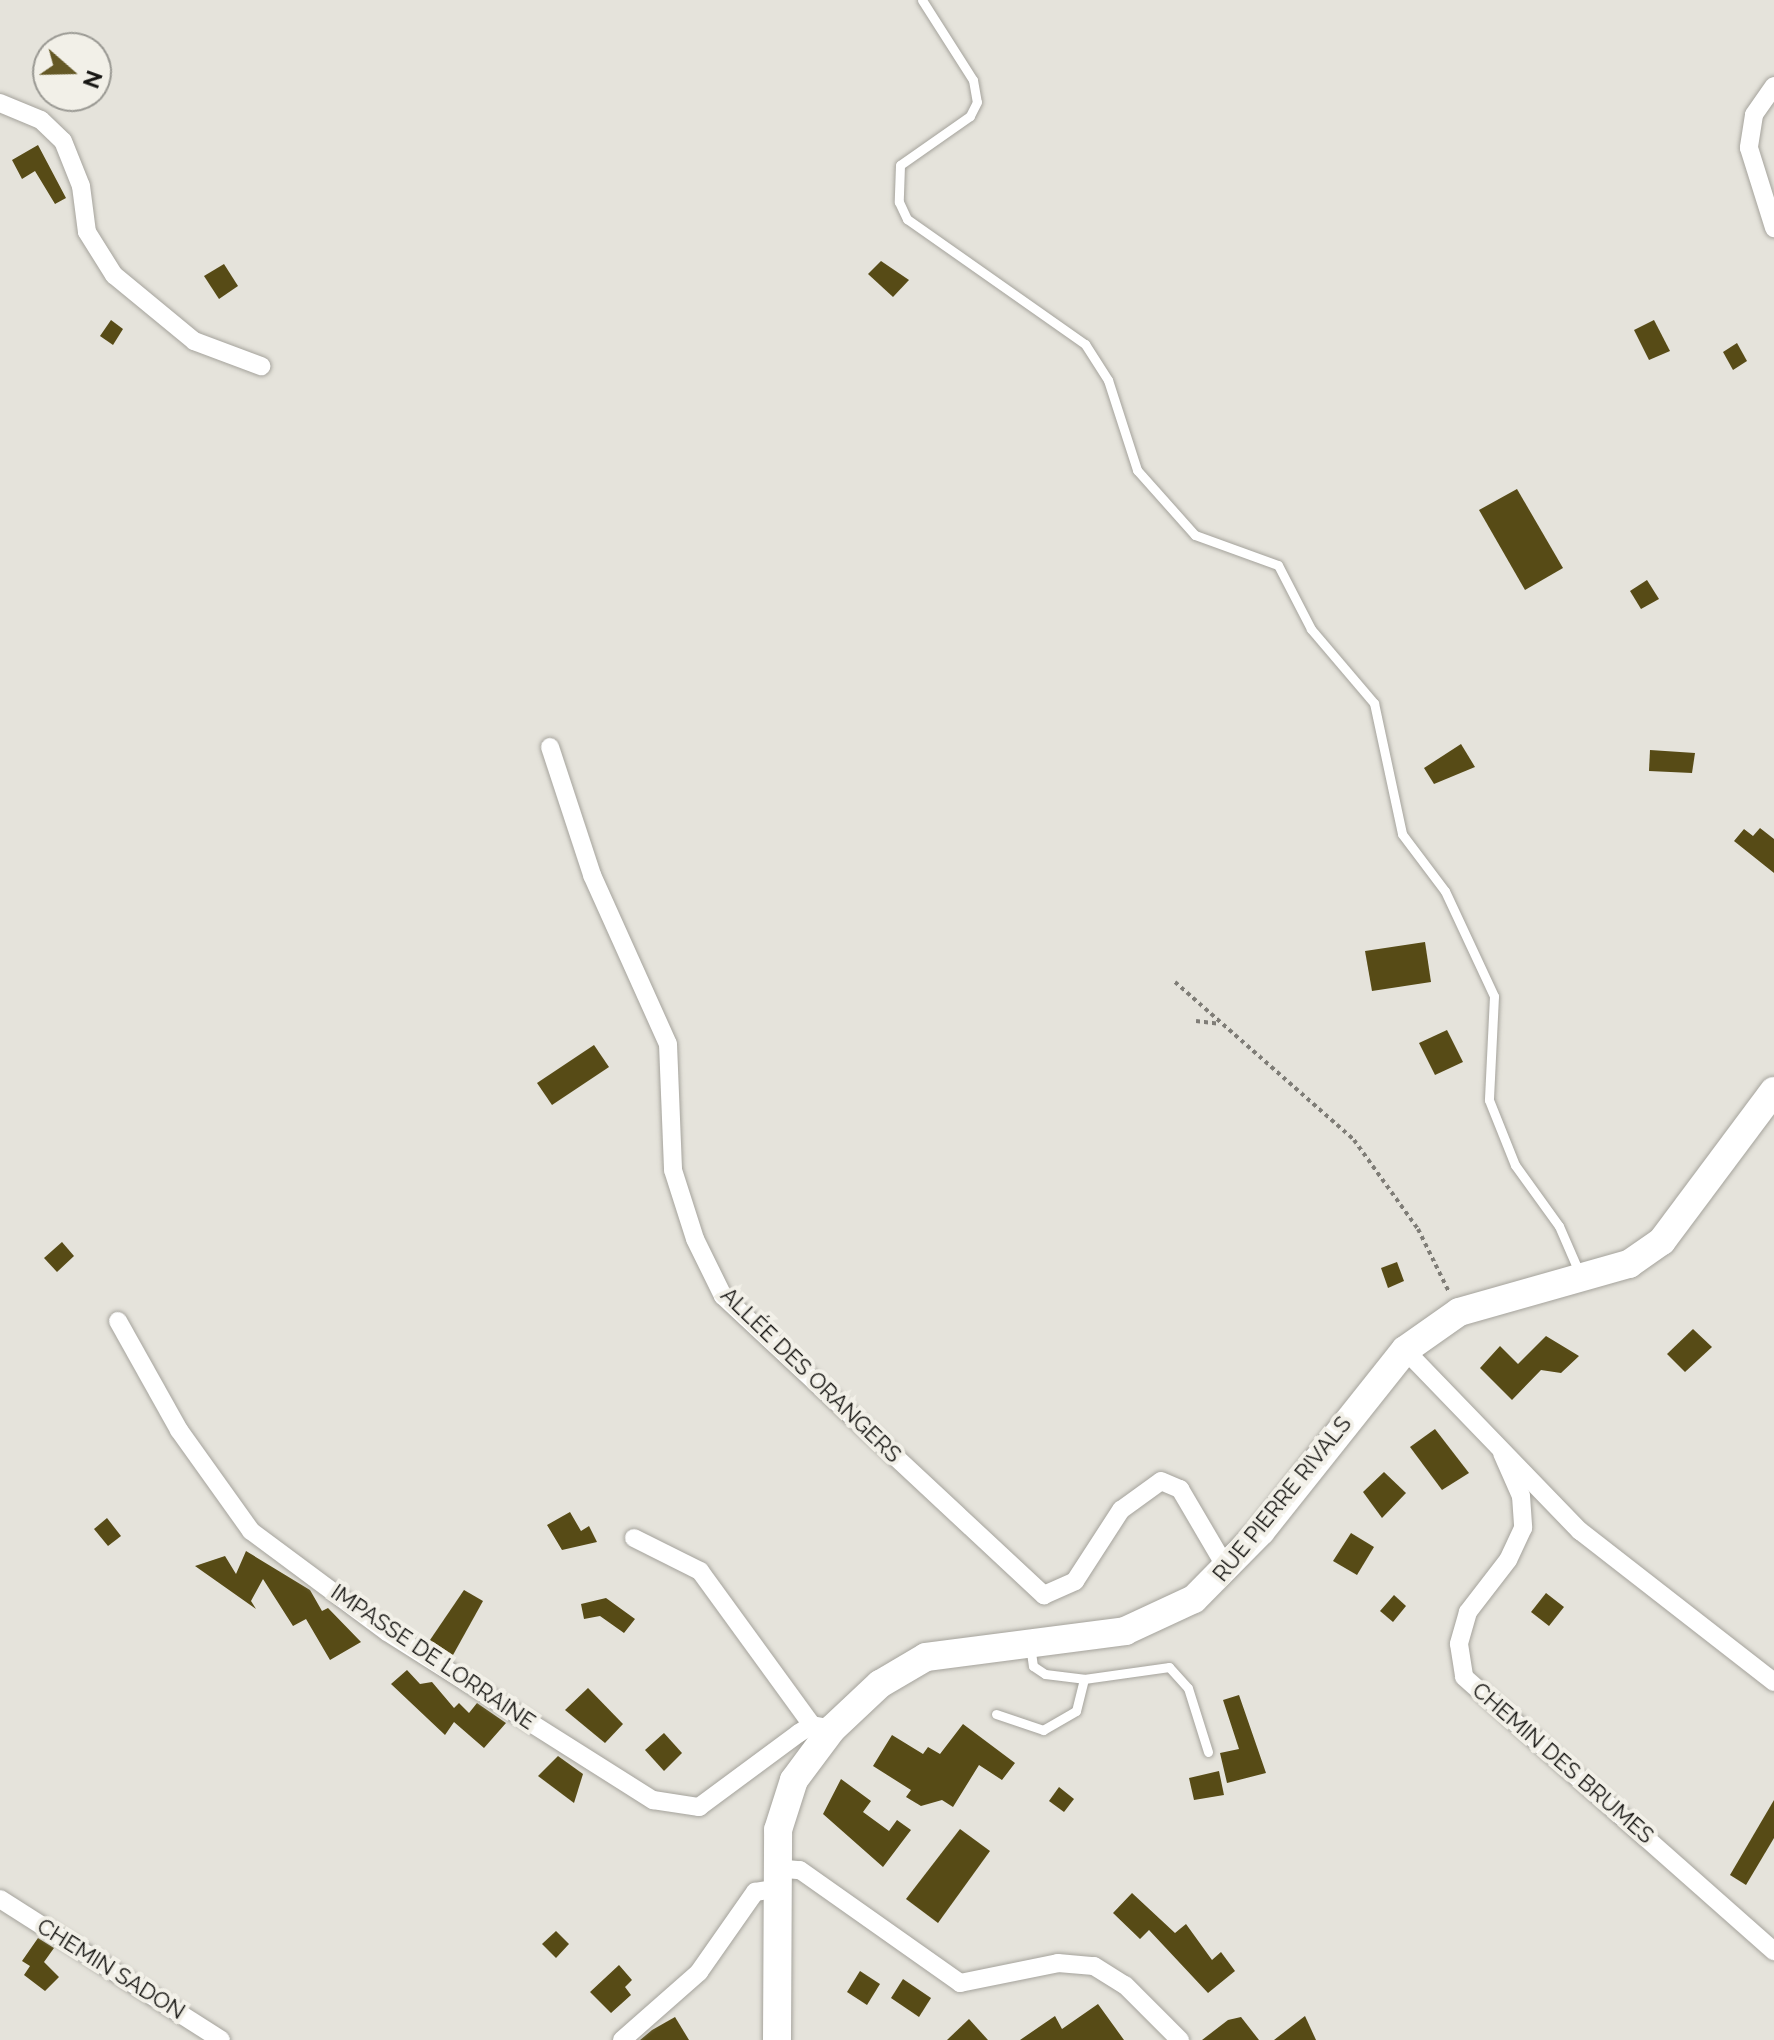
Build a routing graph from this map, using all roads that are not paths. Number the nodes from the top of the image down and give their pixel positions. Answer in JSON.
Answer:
{"nodes":[{"id":1,"x":922,"y":0,"type":"edge"},
{"id":2,"x":1774,"y":86,"type":"edge"},
{"id":3,"x":0,"y":103,"type":"edge"},
{"id":4,"x":1774,"y":228,"type":"edge"},
{"id":5,"x":261,"y":366,"type":"dead end"},
{"id":6,"x":550,"y":747,"type":"dead end"},
{"id":7,"x":1774,"y":1091,"type":"edge"},
{"id":8,"x":1581,"y":1276,"type":"junction"},
{"id":9,"x":118,"y":1321,"type":"dead end"},
{"id":10,"x":1405,"y":1350,"type":"junction"},
{"id":11,"x":1502,"y":1453,"type":"junction"},
{"id":12,"x":634,"y":1538,"type":"dead end"},
{"id":13,"x":1227,"y":1569,"type":"junction"},
{"id":14,"x":1030,"y":1644,"type":"junction"},
{"id":15,"x":1084,"y":1679,"type":"junction"},
{"id":16,"x":1774,"y":1682,"type":"edge"},
{"id":17,"x":996,"y":1714,"type":"dead end"},
{"id":18,"x":822,"y":1727,"type":"junction"},
{"id":19,"x":1208,"y":1752,"type":"dead end"},
{"id":20,"x":775,"y":1878,"type":"junction"},
{"id":21,"x":0,"y":1899,"type":"edge"},
{"id":22,"x":1774,"y":1951,"type":"edge"},
{"id":23,"x":221,"y":2040,"type":"edge"},
{"id":24,"x":622,"y":2040,"type":"edge"},
{"id":25,"x":777,"y":2040,"type":"edge"},
{"id":26,"x":1180,"y":2040,"type":"edge"}],
"edges":[{"from":1,"to":8,"type":"lane"},
{"from":2,"to":4,"type":"street"},
{"from":3,"to":5,"type":"street"},
{"from":6,"to":13,"type":"street","name":"ALLÉE DES ORANGERS"},
{"from":7,"to":8,"type":"main road","name":"RUE PIERRE RIVALS"},
{"from":8,"to":10,"type":"main road","name":"RUE PIERRE RIVALS"},
{"from":9,"to":18,"type":"street","name":"IMPASSE DE LORRAINE"},
{"from":10,"to":11,"type":"street","name":"CHEMIN DES BRUMES"},
{"from":10,"to":13,"type":"main road","name":"RUE PIERRE RIVALS"},
{"from":11,"to":16,"type":"street","name":"CHEMIN DES BRUMES"},
{"from":11,"to":22,"type":"street","name":"CHEMIN DES BRUMES"},
{"from":12,"to":18,"type":"street"},
{"from":13,"to":14,"type":"main road","name":"RUE PIERRE RIVALS"},
{"from":14,"to":15,"type":"lane"},
{"from":14,"to":18,"type":"main road","name":"RUE PIERRE RIVALS"},
{"from":15,"to":17,"type":"lane"},
{"from":15,"to":19,"type":"lane"},
{"from":18,"to":20,"type":"main road","name":"RUE PIERRE RIVALS"},
{"from":20,"to":24,"type":"street"},
{"from":20,"to":25,"type":"main road","name":"RUE PIERRE RIVALS"},
{"from":20,"to":26,"type":"street"},
{"from":21,"to":23,"type":"street","name":"CHEMIN SADON"}]}
